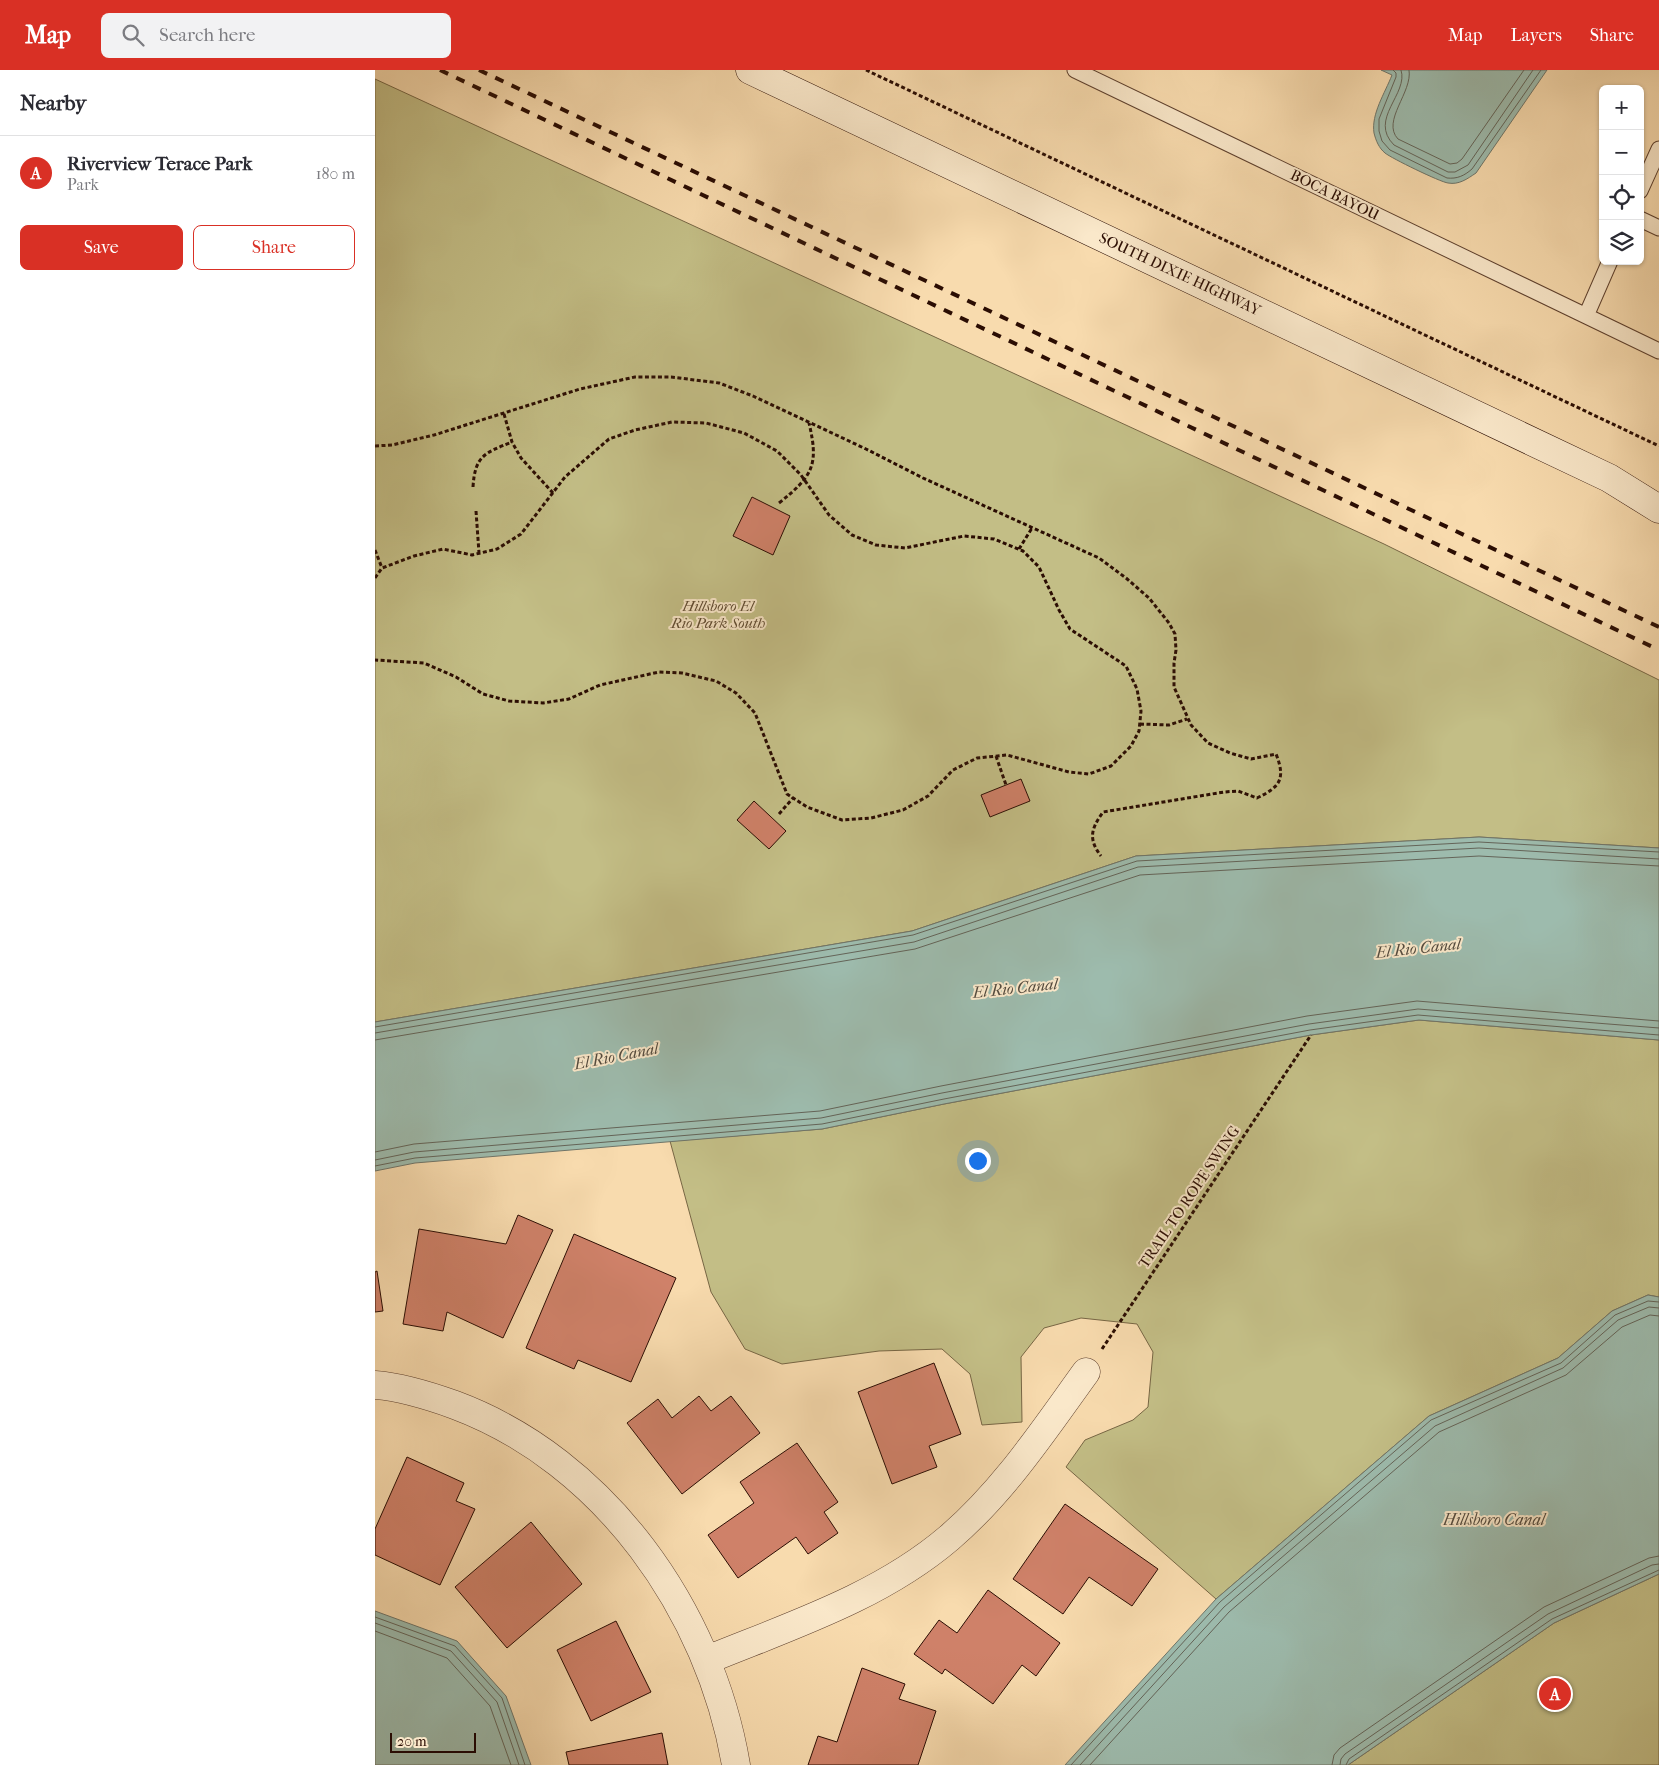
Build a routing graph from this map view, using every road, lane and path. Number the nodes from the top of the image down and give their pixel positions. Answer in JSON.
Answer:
{"nodes":[{"id":1,"x":750,"y":70,"type":"edge"},
{"id":2,"x":866,"y":70,"type":"edge"},
{"id":3,"x":1081,"y":71,"type":"edge"},
{"id":4,"x":1659,"y":149,"type":"edge"},
{"id":5,"x":1644,"y":183,"type":"edge"},
{"id":6,"x":1642,"y":220,"type":"edge"},
{"id":7,"x":1659,"y":228,"type":"edge"},
{"id":8,"x":1608,"y":265,"type":"edge"},
{"id":9,"x":1586,"y":316,"type":"junction"},
{"id":10,"x":1659,"y":351,"type":"edge"},
{"id":11,"x":504,"y":414,"type":"junction"},
{"id":12,"x":809,"y":422,"type":"junction"},
{"id":13,"x":512,"y":442,"type":"junction"},
{"id":14,"x":375,"y":446,"type":"edge"},
{"id":15,"x":1659,"y":446,"type":"edge"},
{"id":16,"x":1609,"y":478,"type":"junction"},
{"id":17,"x":804,"y":480,"type":"junction"},
{"id":18,"x":473,"y":488,"type":"dead end"},
{"id":19,"x":553,"y":493,"type":"junction"},
{"id":20,"x":1659,"y":494,"type":"edge"},
{"id":21,"x":779,"y":502,"type":"dead end"},
{"id":22,"x":1659,"y":509,"type":"edge"},
{"id":23,"x":475,"y":511,"type":"dead end"},
{"id":24,"x":1032,"y":528,"type":"junction"},
{"id":25,"x":1019,"y":549,"type":"junction"},
{"id":26,"x":375,"y":550,"type":"edge"},
{"id":27,"x":479,"y":553,"type":"junction"},
{"id":28,"x":382,"y":568,"type":"junction"},
{"id":29,"x":375,"y":578,"type":"edge"},
{"id":30,"x":375,"y":660,"type":"edge"},
{"id":31,"x":1187,"y":718,"type":"junction"},
{"id":32,"x":1140,"y":724,"type":"junction"},
{"id":33,"x":996,"y":756,"type":"junction"},
{"id":34,"x":1006,"y":785,"type":"dead end"},
{"id":35,"x":793,"y":798,"type":"junction"},
{"id":36,"x":779,"y":814,"type":"dead end"},
{"id":37,"x":1101,"y":856,"type":"dead end"},
{"id":38,"x":1311,"y":1035,"type":"dead end"},
{"id":39,"x":1086,"y":1372,"type":"joint"},
{"id":40,"x":375,"y":1385,"type":"edge"},
{"id":41,"x":707,"y":1660,"type":"junction"},
{"id":42,"x":736,"y":1765,"type":"edge"}],
"edges":[{"from":1,"to":16,"type":"main road","name":"SOUTH DIXIE HIGHWAY"},
{"from":2,"to":15,"type":"path"},
{"from":3,"to":9,"type":"lane","name":"BOCA BAYOU"},
{"from":4,"to":5,"type":"lane"},
{"from":6,"to":7,"type":"lane"},
{"from":8,"to":9,"type":"lane"},
{"from":9,"to":10,"type":"lane","name":"BOCA BAYOU"},
{"from":11,"to":12,"type":"path"},
{"from":11,"to":13,"type":"path"},
{"from":11,"to":14,"type":"path"},
{"from":12,"to":17,"type":"path"},
{"from":12,"to":24,"type":"path"},
{"from":13,"to":18,"type":"path"},
{"from":13,"to":19,"type":"path"},
{"from":16,"to":20,"type":"main road","name":"SOUTH DIXIE HIGHWAY"},
{"from":16,"to":22,"type":"main road","name":"SOUTH DIXIE HIGHWAY"},
{"from":17,"to":19,"type":"path"},
{"from":17,"to":21,"type":"path"},
{"from":17,"to":25,"type":"path"},
{"from":19,"to":27,"type":"path"},
{"from":23,"to":27,"type":"path"},
{"from":24,"to":25,"type":"path"},
{"from":24,"to":31,"type":"path"},
{"from":25,"to":32,"type":"path"},
{"from":26,"to":28,"type":"path"},
{"from":27,"to":28,"type":"path"},
{"from":28,"to":29,"type":"path"},
{"from":30,"to":35,"type":"path"},
{"from":31,"to":32,"type":"path"},
{"from":31,"to":37,"type":"path"},
{"from":32,"to":33,"type":"path"},
{"from":33,"to":34,"type":"path"},
{"from":33,"to":35,"type":"path"},
{"from":35,"to":36,"type":"path"},
{"from":38,"to":39,"type":"path","name":"TRAIL TO ROPE SWING"},
{"from":39,"to":41,"type":"main road"},
{"from":40,"to":41,"type":"main road"},
{"from":41,"to":42,"type":"main road"}]}
